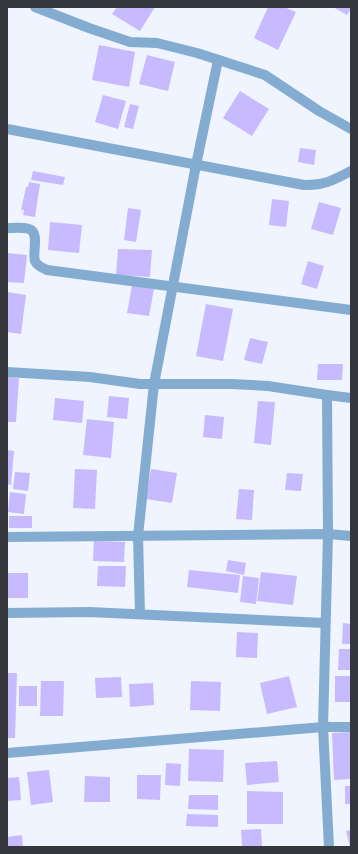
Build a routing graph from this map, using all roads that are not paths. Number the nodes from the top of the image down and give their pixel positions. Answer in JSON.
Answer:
{"nodes":[{"id":1,"x":35,"y":7,"type":"edge"},
{"id":2,"x":218,"y":60,"type":"junction"},
{"id":3,"x":7,"y":129,"type":"edge"},
{"id":4,"x":351,"y":129,"type":"edge"},
{"id":5,"x":196,"y":165,"type":"junction"},
{"id":6,"x":351,"y":170,"type":"edge"},
{"id":7,"x":7,"y":228,"type":"edge"},
{"id":8,"x":172,"y":286,"type":"junction"},
{"id":9,"x":351,"y":310,"type":"edge"},
{"id":10,"x":7,"y":372,"type":"edge"},
{"id":11,"x":154,"y":384,"type":"junction"},
{"id":12,"x":327,"y":395,"type":"junction"},
{"id":13,"x":351,"y":398,"type":"edge"},
{"id":14,"x":328,"y":534,"type":"junction"},
{"id":15,"x":138,"y":536,"type":"junction"},
{"id":16,"x":351,"y":536,"type":"edge"},
{"id":17,"x":7,"y":537,"type":"edge"},
{"id":18,"x":7,"y":613,"type":"edge"},
{"id":19,"x":140,"y":614,"type":"junction"},
{"id":20,"x":325,"y":623,"type":"junction"},
{"id":21,"x":323,"y":727,"type":"junction"},
{"id":22,"x":351,"y":727,"type":"edge"},
{"id":23,"x":7,"y":753,"type":"edge"},
{"id":24,"x":329,"y":847,"type":"edge"}],
"edges":[{"from":1,"to":2,"type":"street"},
{"from":2,"to":4,"type":"street"},
{"from":2,"to":5,"type":"street"},
{"from":3,"to":5,"type":"street"},
{"from":5,"to":6,"type":"street"},
{"from":5,"to":8,"type":"street"},
{"from":7,"to":8,"type":"street"},
{"from":8,"to":9,"type":"street"},
{"from":8,"to":11,"type":"street"},
{"from":10,"to":11,"type":"street"},
{"from":11,"to":12,"type":"street"},
{"from":11,"to":15,"type":"street"},
{"from":12,"to":13,"type":"street"},
{"from":12,"to":14,"type":"street"},
{"from":14,"to":15,"type":"street"},
{"from":14,"to":16,"type":"street"},
{"from":14,"to":20,"type":"street"},
{"from":15,"to":17,"type":"street"},
{"from":15,"to":19,"type":"street"},
{"from":18,"to":19,"type":"street"},
{"from":19,"to":20,"type":"street"},
{"from":20,"to":21,"type":"street"},
{"from":21,"to":22,"type":"street"},
{"from":21,"to":23,"type":"street"},
{"from":21,"to":24,"type":"street"}]}
